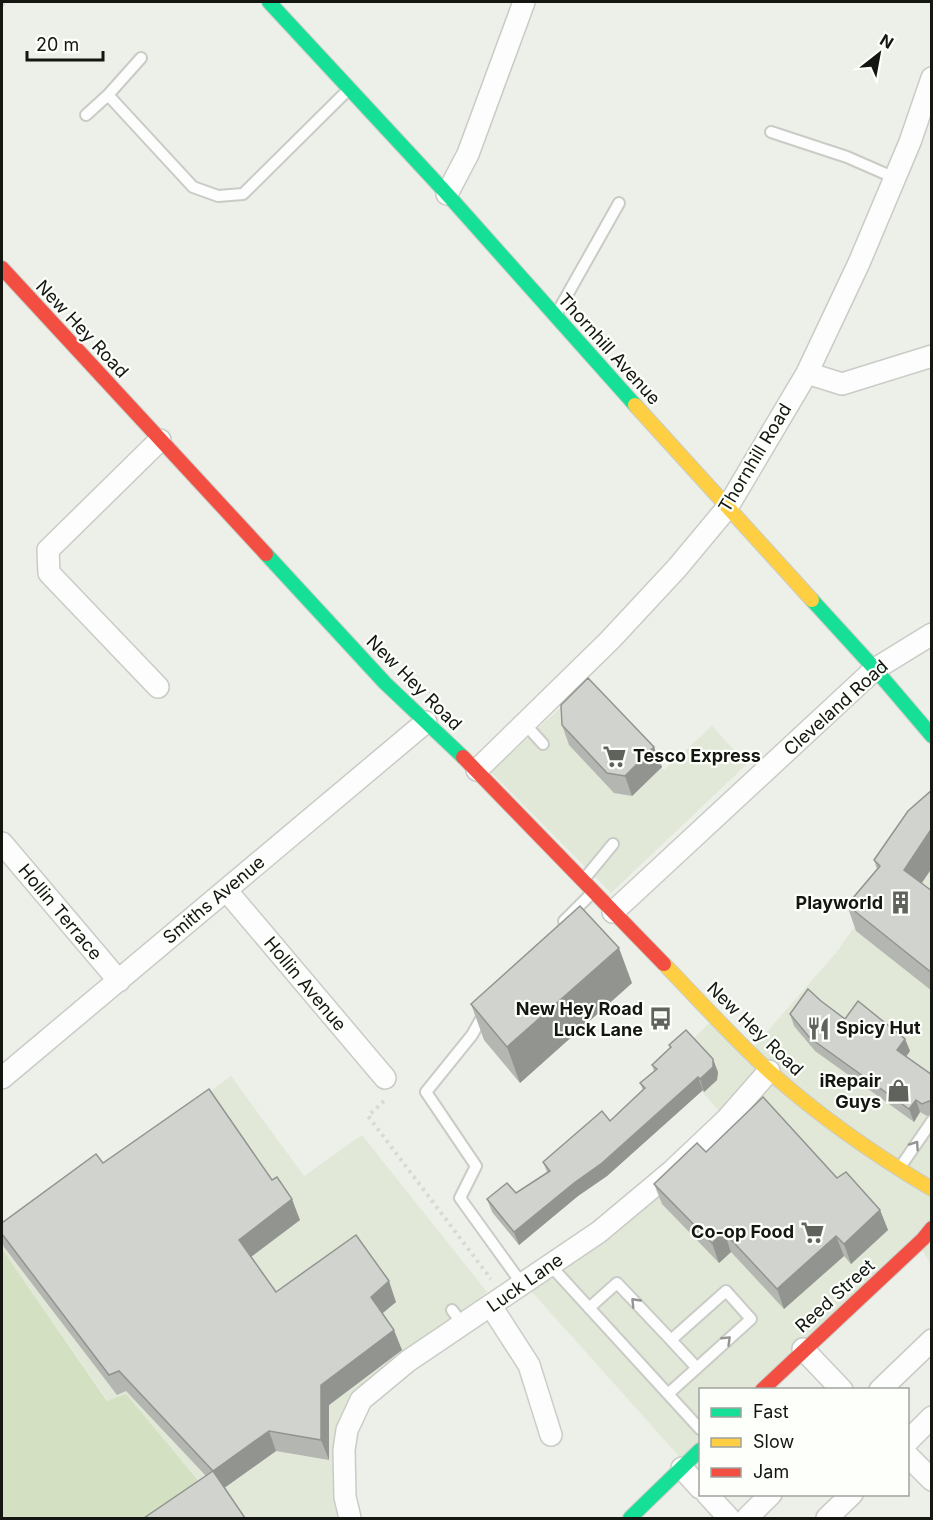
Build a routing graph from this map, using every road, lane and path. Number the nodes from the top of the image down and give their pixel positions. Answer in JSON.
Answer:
{"nodes":[{"id":1,"x":6,"y":2,"type":"edge"},
{"id":2,"x":269,"y":2,"type":"edge"},
{"id":3,"x":524,"y":2,"type":"edge"},
{"id":4,"x":2,"y":5,"type":"edge"},
{"id":5,"x":141,"y":58,"type":"dead end"},
{"id":6,"x":932,"y":78,"type":"edge"},
{"id":7,"x":350,"y":89,"type":"junction"},
{"id":8,"x":108,"y":95,"type":"junction"},
{"id":9,"x":86,"y":115,"type":"dead end"},
{"id":10,"x":771,"y":132,"type":"dead end"},
{"id":11,"x":895,"y":178,"type":"junction"},
{"id":12,"x":447,"y":194,"type":"junction"},
{"id":13,"x":619,"y":203,"type":"dead end"},
{"id":14,"x":2,"y":268,"type":"edge"},
{"id":15,"x":555,"y":315,"type":"junction"},
{"id":16,"x":932,"y":356,"type":"edge"},
{"id":17,"x":807,"y":373,"type":"junction"},
{"id":18,"x":160,"y":440,"type":"junction"},
{"id":19,"x":728,"y":508,"type":"junction"},
{"id":20,"x":932,"y":634,"type":"edge"},
{"id":21,"x":875,"y":669,"type":"junction"},
{"id":22,"x":158,"y":687,"type":"dead end"},
{"id":23,"x":426,"y":722,"type":"junction"},
{"id":24,"x":525,"y":724,"type":"junction"},
{"id":25,"x":932,"y":736,"type":"edge"},
{"id":26,"x":543,"y":744,"type":"dead end"},
{"id":27,"x":477,"y":770,"type":"junction"},
{"id":28,"x":2,"y":843,"type":"edge"},
{"id":29,"x":613,"y":844,"type":"dead end"},
{"id":30,"x":583,"y":881,"type":"junction"},
{"id":31,"x":226,"y":890,"type":"junction"},
{"id":32,"x":593,"y":892,"type":"junction"},
{"id":33,"x":613,"y":912,"type":"junction"},
{"id":34,"x":554,"y":931,"type":"edge"},
{"id":35,"x":119,"y":981,"type":"junction"},
{"id":36,"x":488,"y":1005,"type":"edge"},
{"id":37,"x":769,"y":1071,"type":"junction"},
{"id":38,"x":2,"y":1078,"type":"edge"},
{"id":39,"x":385,"y":1078,"type":"joint"},
{"id":40,"x":932,"y":1121,"type":"edge"},
{"id":41,"x":899,"y":1169,"type":"junction"},
{"id":42,"x":932,"y":1189,"type":"edge"},
{"id":43,"x":932,"y":1228,"type":"edge"},
{"id":44,"x":550,"y":1265,"type":"junction"},
{"id":45,"x":522,"y":1284,"type":"junction"},
{"id":46,"x":498,"y":1301,"type":"junction"},
{"id":47,"x":589,"y":1308,"type":"junction"},
{"id":48,"x":671,"y":1340,"type":"junction"},
{"id":49,"x":932,"y":1340,"type":"edge"},
{"id":50,"x":803,"y":1349,"type":"junction"},
{"id":51,"x":697,"y":1368,"type":"junction"},
{"id":52,"x":763,"y":1388,"type":"edge"},
{"id":53,"x":841,"y":1388,"type":"edge"},
{"id":54,"x":881,"y":1388,"type":"edge"},
{"id":55,"x":668,"y":1394,"type":"junction"},
{"id":56,"x":932,"y":1417,"type":"edge"},
{"id":57,"x":699,"y":1428,"type":"edge"},
{"id":58,"x":551,"y":1435,"type":"dead end"},
{"id":59,"x":909,"y":1440,"type":"edge"},
{"id":60,"x":699,"y":1450,"type":"edge"},
{"id":61,"x":909,"y":1457,"type":"edge"},
{"id":62,"x":682,"y":1468,"type":"junction"},
{"id":63,"x":932,"y":1480,"type":"edge"},
{"id":64,"x":699,"y":1487,"type":"edge"},
{"id":65,"x":709,"y":1496,"type":"edge"},
{"id":66,"x":769,"y":1496,"type":"edge"},
{"id":67,"x":850,"y":1496,"type":"edge"},
{"id":68,"x":350,"y":1518,"type":"edge"},
{"id":69,"x":630,"y":1518,"type":"edge"},
{"id":70,"x":729,"y":1518,"type":"edge"},
{"id":71,"x":747,"y":1518,"type":"edge"},
{"id":72,"x":827,"y":1518,"type":"edge"}],
"edges":[{"from":1,"to":4,"type":"path"},
{"from":2,"to":7,"type":"main road","name":"Thornhill Avenue"},
{"from":3,"to":12,"type":"street"},
{"from":5,"to":8,"type":"lane"},
{"from":6,"to":11,"type":"street","name":"Thornhill Road"},
{"from":7,"to":8,"type":"lane"},
{"from":7,"to":12,"type":"main road","name":"Thornhill Avenue"},
{"from":8,"to":9,"type":"lane"},
{"from":10,"to":11,"type":"lane"},
{"from":11,"to":17,"type":"street","name":"Thornhill Road"},
{"from":12,"to":15,"type":"main road","name":"Thornhill Avenue"},
{"from":13,"to":15,"type":"lane"},
{"from":14,"to":18,"type":"main road","name":"New Hey Road"},
{"from":15,"to":19,"type":"main road","name":"Thornhill Avenue"},
{"from":16,"to":17,"type":"street"},
{"from":17,"to":19,"type":"street","name":"Thornhill Road"},
{"from":18,"to":22,"type":"street"},
{"from":18,"to":23,"type":"main road","name":"New Hey Road"},
{"from":19,"to":21,"type":"main road","name":"Thornhill Avenue"},
{"from":19,"to":24,"type":"street","name":"Thornhill Road"},
{"from":20,"to":21,"type":"street","name":"Cleveland Road"},
{"from":21,"to":25,"type":"main road","name":"Thornhill Avenue"},
{"from":21,"to":33,"type":"street","name":"Cleveland Road"},
{"from":23,"to":27,"type":"main road","name":"New Hey Road"},
{"from":23,"to":31,"type":"street","name":"Smiths Avenue"},
{"from":24,"to":26,"type":"lane"},
{"from":24,"to":27,"type":"street","name":"Thornhill Road"},
{"from":27,"to":30,"type":"main road","name":"New Hey Road"},
{"from":28,"to":35,"type":"street","name":"Hollin Terrace"},
{"from":29,"to":30,"type":"lane"},
{"from":30,"to":32,"type":"main road","name":"New Hey Road"},
{"from":31,"to":35,"type":"street","name":"Smiths Avenue"},
{"from":31,"to":39,"type":"street","name":"Hollin Avenue"},
{"from":32,"to":33,"type":"main road","name":"New Hey Road"},
{"from":32,"to":34,"type":"lane"},
{"from":33,"to":37,"type":"main road","name":"New Hey Road"},
{"from":35,"to":38,"type":"street","name":"Smiths Avenue"},
{"from":36,"to":45,"type":"lane"},
{"from":37,"to":41,"type":"main road","name":"New Hey Road"},
{"from":37,"to":44,"type":"street","name":"Luck Lane"},
{"from":39,"to":46,"type":"path"},
{"from":41,"to":40,"type":"lane","one_way":true},
{"from":41,"to":42,"type":"main road","name":"New Hey Road"},
{"from":43,"to":50,"type":"main road","name":"Reed Street"},
{"from":44,"to":45,"type":"street","name":"Luck Lane"},
{"from":44,"to":47,"type":"lane"},
{"from":45,"to":46,"type":"street","name":"Luck Lane"},
{"from":46,"to":58,"type":"street"},
{"from":46,"to":68,"type":"street","name":"Luck Lane"},
{"from":48,"to":47,"type":"lane","one_way":true},
{"from":47,"to":55,"type":"lane"},
{"from":48,"to":51,"type":"lane"},
{"from":51,"to":48,"type":"lane","one_way":true},
{"from":49,"to":54,"type":"street"},
{"from":50,"to":52,"type":"main road","name":"Reed Street"},
{"from":50,"to":53,"type":"street"},
{"from":51,"to":55,"type":"lane"},
{"from":55,"to":57,"type":"lane"},
{"from":56,"to":59,"type":"street"},
{"from":60,"to":62,"type":"main road"},
{"from":61,"to":63,"type":"street"},
{"from":62,"to":64,"type":"street"},
{"from":62,"to":69,"type":"main road"},
{"from":65,"to":70,"type":"street"},
{"from":66,"to":71,"type":"street"},
{"from":67,"to":72,"type":"street"}]}
